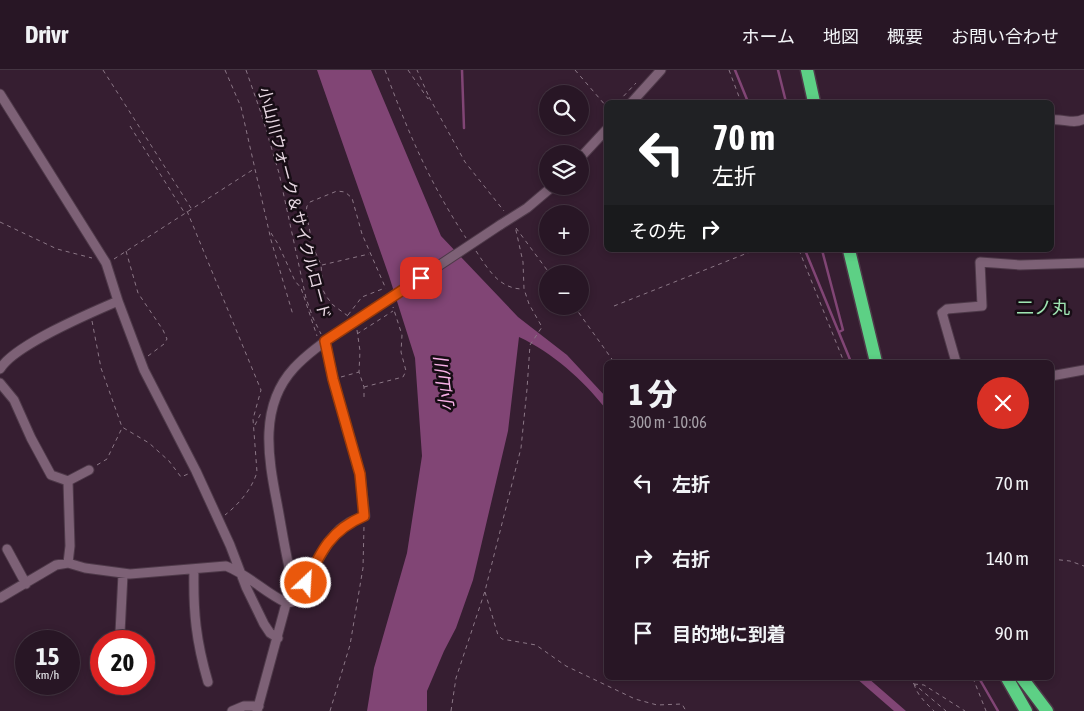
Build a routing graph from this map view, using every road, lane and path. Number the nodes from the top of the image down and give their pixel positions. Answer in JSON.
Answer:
{"nodes":[{"id":1,"x":103,"y":70,"type":"edge"},
{"id":2,"x":225,"y":70,"type":"edge"},
{"id":3,"x":246,"y":70,"type":"edge"},
{"id":4,"x":385,"y":70,"type":"edge"},
{"id":5,"x":408,"y":70,"type":"edge"},
{"id":6,"x":417,"y":70,"type":"edge"},
{"id":7,"x":575,"y":70,"type":"edge"},
{"id":8,"x":661,"y":70,"type":"edge"},
{"id":9,"x":729,"y":70,"type":"edge"},
{"id":10,"x":807,"y":70,"type":"edge"},
{"id":11,"x":636,"y":84,"type":"dead end"},
{"id":12,"x":0,"y":94,"type":"edge"},
{"id":13,"x":429,"y":97,"type":"junction"},
{"id":14,"x":620,"y":100,"type":"edge"},
{"id":15,"x":634,"y":100,"type":"edge"},
{"id":16,"x":740,"y":100,"type":"edge"},
{"id":17,"x":814,"y":100,"type":"edge"},
{"id":18,"x":604,"y":104,"type":"edge"},
{"id":19,"x":1084,"y":118,"type":"edge"},
{"id":20,"x":1054,"y":119,"type":"edge"},
{"id":21,"x":130,"y":126,"type":"dead end"},
{"id":22,"x":604,"y":132,"type":"edge"},
{"id":23,"x":589,"y":148,"type":"edge"},
{"id":24,"x":254,"y":170,"type":"junction"},
{"id":25,"x":542,"y":195,"type":"edge"},
{"id":26,"x":191,"y":208,"type":"junction"},
{"id":27,"x":187,"y":211,"type":"junction"},
{"id":28,"x":505,"y":212,"type":"dead end"},
{"id":29,"x":184,"y":213,"type":"junction"},
{"id":30,"x":0,"y":222,"type":"edge"},
{"id":31,"x":270,"y":233,"type":"junction"},
{"id":32,"x":469,"y":242,"type":"dead end"},
{"id":33,"x":474,"y":248,"type":"dead end"},
{"id":34,"x":126,"y":251,"type":"junction"},
{"id":35,"x":750,"y":252,"type":"edge"},
{"id":36,"x":800,"y":252,"type":"edge"},
{"id":37,"x":849,"y":252,"type":"edge"},
{"id":38,"x":370,"y":253,"type":"junction"},
{"id":39,"x":106,"y":263,"type":"junction"},
{"id":40,"x":1084,"y":263,"type":"edge"},
{"id":41,"x":321,"y":265,"type":"junction"},
{"id":42,"x":543,"y":265,"type":"edge"},
{"id":43,"x":385,"y":288,"type":"junction"},
{"id":44,"x":524,"y":289,"type":"junction"},
{"id":45,"x":388,"y":293,"type":"dead end"},
{"id":46,"x":118,"y":301,"type":"junction"},
{"id":47,"x":391,"y":302,"type":"dead end"},
{"id":48,"x":614,"y":306,"type":"dead end"},
{"id":49,"x":394,"y":310,"type":"junction"},
{"id":50,"x":90,"y":313,"type":"junction"},
{"id":51,"x":293,"y":315,"type":"dead end"},
{"id":52,"x":580,"y":315,"type":"edge"},
{"id":53,"x":348,"y":316,"type":"junction"},
{"id":54,"x":350,"y":318,"type":"dead end"},
{"id":55,"x":356,"y":328,"type":"dead end"},
{"id":56,"x":357,"y":334,"type":"junction"},
{"id":57,"x":322,"y":343,"type":"junction"},
{"id":58,"x":140,"y":358,"type":"junction"},
{"id":59,"x":613,"y":360,"type":"edge"},
{"id":60,"x":843,"y":360,"type":"edge"},
{"id":61,"x":876,"y":360,"type":"edge"},
{"id":62,"x":955,"y":360,"type":"edge"},
{"id":63,"x":0,"y":369,"type":"edge"},
{"id":64,"x":1084,"y":370,"type":"edge"},
{"id":65,"x":360,"y":372,"type":"junction"},
{"id":66,"x":1054,"y":375,"type":"edge"},
{"id":67,"x":347,"y":376,"type":"dead end"},
{"id":68,"x":0,"y":383,"type":"edge"},
{"id":69,"x":364,"y":387,"type":"junction"},
{"id":70,"x":364,"y":399,"type":"dead end"},
{"id":71,"x":122,"y":427,"type":"junction"},
{"id":72,"x":89,"y":470,"type":"joint"},
{"id":73,"x":196,"y":471,"type":"junction"},
{"id":74,"x":68,"y":481,"type":"junction"},
{"id":75,"x":364,"y":516,"type":"junction"},
{"id":76,"x":218,"y":519,"type":"junction"},
{"id":77,"x":7,"y":549,"type":"dead end"},
{"id":78,"x":1054,"y":559,"type":"edge"},
{"id":79,"x":68,"y":563,"type":"junction"},
{"id":80,"x":1084,"y":566,"type":"edge"},
{"id":81,"x":194,"y":569,"type":"junction"},
{"id":82,"x":240,"y":571,"type":"junction"},
{"id":83,"x":123,"y":574,"type":"junction"},
{"id":84,"x":26,"y":584,"type":"junction"},
{"id":85,"x":485,"y":591,"type":"junction"},
{"id":86,"x":0,"y":598,"type":"edge"},
{"id":87,"x":287,"y":603,"type":"junction"},
{"id":88,"x":120,"y":630,"type":"edge"},
{"id":89,"x":278,"y":638,"type":"junction"},
{"id":90,"x":909,"y":680,"type":"edge"},
{"id":91,"x":974,"y":680,"type":"edge"},
{"id":92,"x":1009,"y":680,"type":"edge"},
{"id":93,"x":1024,"y":680,"type":"edge"},
{"id":94,"x":208,"y":682,"type":"dead end"},
{"id":95,"x":914,"y":684,"type":"junction"},
{"id":96,"x":258,"y":708,"type":"edge"},
{"id":97,"x":232,"y":711,"type":"edge"},
{"id":98,"x":330,"y":711,"type":"edge"},
{"id":99,"x":451,"y":711,"type":"edge"},
{"id":100,"x":686,"y":711,"type":"edge"},
{"id":101,"x":934,"y":711,"type":"edge"},
{"id":102,"x":946,"y":711,"type":"edge"},
{"id":103,"x":965,"y":711,"type":"edge"},
{"id":104,"x":986,"y":711,"type":"edge"},
{"id":105,"x":1026,"y":711,"type":"edge"},
{"id":106,"x":1047,"y":711,"type":"edge"}],
"edges":[{"from":1,"to":26,"type":"path"},
{"from":2,"to":24,"type":"path"},
{"from":3,"to":57,"type":"path","name":"小山川ウォーク＆サイクルロード"},
{"from":4,"to":32,"type":"path"},
{"from":5,"to":13,"type":"path"},
{"from":6,"to":13,"type":"path"},
{"from":7,"to":18,"type":"path"},
{"from":8,"to":15,"type":"street"},
{"from":9,"to":16,"type":"path"},
{"from":10,"to":17,"type":"highway"},
{"from":11,"to":14,"type":"path"},
{"from":12,"to":39,"type":"street"},
{"from":13,"to":28,"type":"path"},
{"from":19,"to":20,"type":"street"},
{"from":21,"to":29,"type":"path"},
{"from":22,"to":23,"type":"street"},
{"from":24,"to":26,"type":"path"},
{"from":24,"to":31,"type":"path"},
{"from":25,"to":57,"type":"street","bridge":true},
{"from":26,"to":27,"type":"path"},
{"from":27,"to":29,"type":"path"},
{"from":27,"to":76,"type":"path"},
{"from":29,"to":34,"type":"path"},
{"from":30,"to":39,"type":"path"},
{"from":31,"to":51,"type":"path"},
{"from":31,"to":57,"type":"path"},
{"from":33,"to":44,"type":"path"},
{"from":34,"to":39,"type":"path"},
{"from":34,"to":58,"type":"path"},
{"from":35,"to":48,"type":"path"},
{"from":36,"to":60,"type":"path"},
{"from":37,"to":61,"type":"highway"},
{"from":38,"to":41,"type":"path"},
{"from":38,"to":41,"type":"path"},
{"from":38,"to":43,"type":"path"},
{"from":39,"to":46,"type":"street"},
{"from":40,"to":62,"type":"street"},
{"from":41,"to":53,"type":"path"},
{"from":42,"to":44,"type":"path"},
{"from":43,"to":45,"type":"path"},
{"from":43,"to":53,"type":"path"},
{"from":44,"to":85,"type":"path"},
{"from":46,"to":50,"type":"street"},
{"from":46,"to":58,"type":"street"},
{"from":47,"to":49,"type":"path"},
{"from":49,"to":56,"type":"path"},
{"from":49,"to":69,"type":"path"},
{"from":50,"to":63,"type":"street"},
{"from":50,"to":71,"type":"path"},
{"from":52,"to":59,"type":"path"},
{"from":53,"to":54,"type":"path"},
{"from":55,"to":56,"type":"path"},
{"from":56,"to":65,"type":"path"},
{"from":57,"to":75,"type":"street"},
{"from":57,"to":87,"type":"street"},
{"from":58,"to":73,"type":"street"},
{"from":64,"to":66,"type":"street"},
{"from":65,"to":67,"type":"path"},
{"from":65,"to":69,"type":"path"},
{"from":68,"to":74,"type":"street"},
{"from":69,"to":70,"type":"path"},
{"from":71,"to":72,"type":"path"},
{"from":71,"to":73,"type":"path"},
{"from":72,"to":74,"type":"street"},
{"from":73,"to":76,"type":"street"},
{"from":74,"to":79,"type":"street"},
{"from":75,"to":87,"type":"street"},
{"from":75,"to":98,"type":"path"},
{"from":76,"to":82,"type":"street"},
{"from":77,"to":84,"type":"street"},
{"from":78,"to":80,"type":"path"},
{"from":79,"to":83,"type":"street"},
{"from":79,"to":84,"type":"street"},
{"from":81,"to":82,"type":"street"},
{"from":81,"to":83,"type":"street"},
{"from":81,"to":94,"type":"street"},
{"from":82,"to":87,"type":"street"},
{"from":82,"to":89,"type":"street"},
{"from":83,"to":88,"type":"street"},
{"from":84,"to":86,"type":"street"},
{"from":85,"to":99,"type":"path"},
{"from":85,"to":100,"type":"path"},
{"from":87,"to":89,"type":"street"},
{"from":89,"to":96,"type":"street"},
{"from":90,"to":95,"type":"path"},
{"from":91,"to":104,"type":"path"},
{"from":92,"to":105,"type":"highway"},
{"from":93,"to":106,"type":"highway"},
{"from":95,"to":101,"type":"path"},
{"from":95,"to":102,"type":"path"},
{"from":95,"to":103,"type":"path"},
{"from":96,"to":97,"type":"street"}]}
